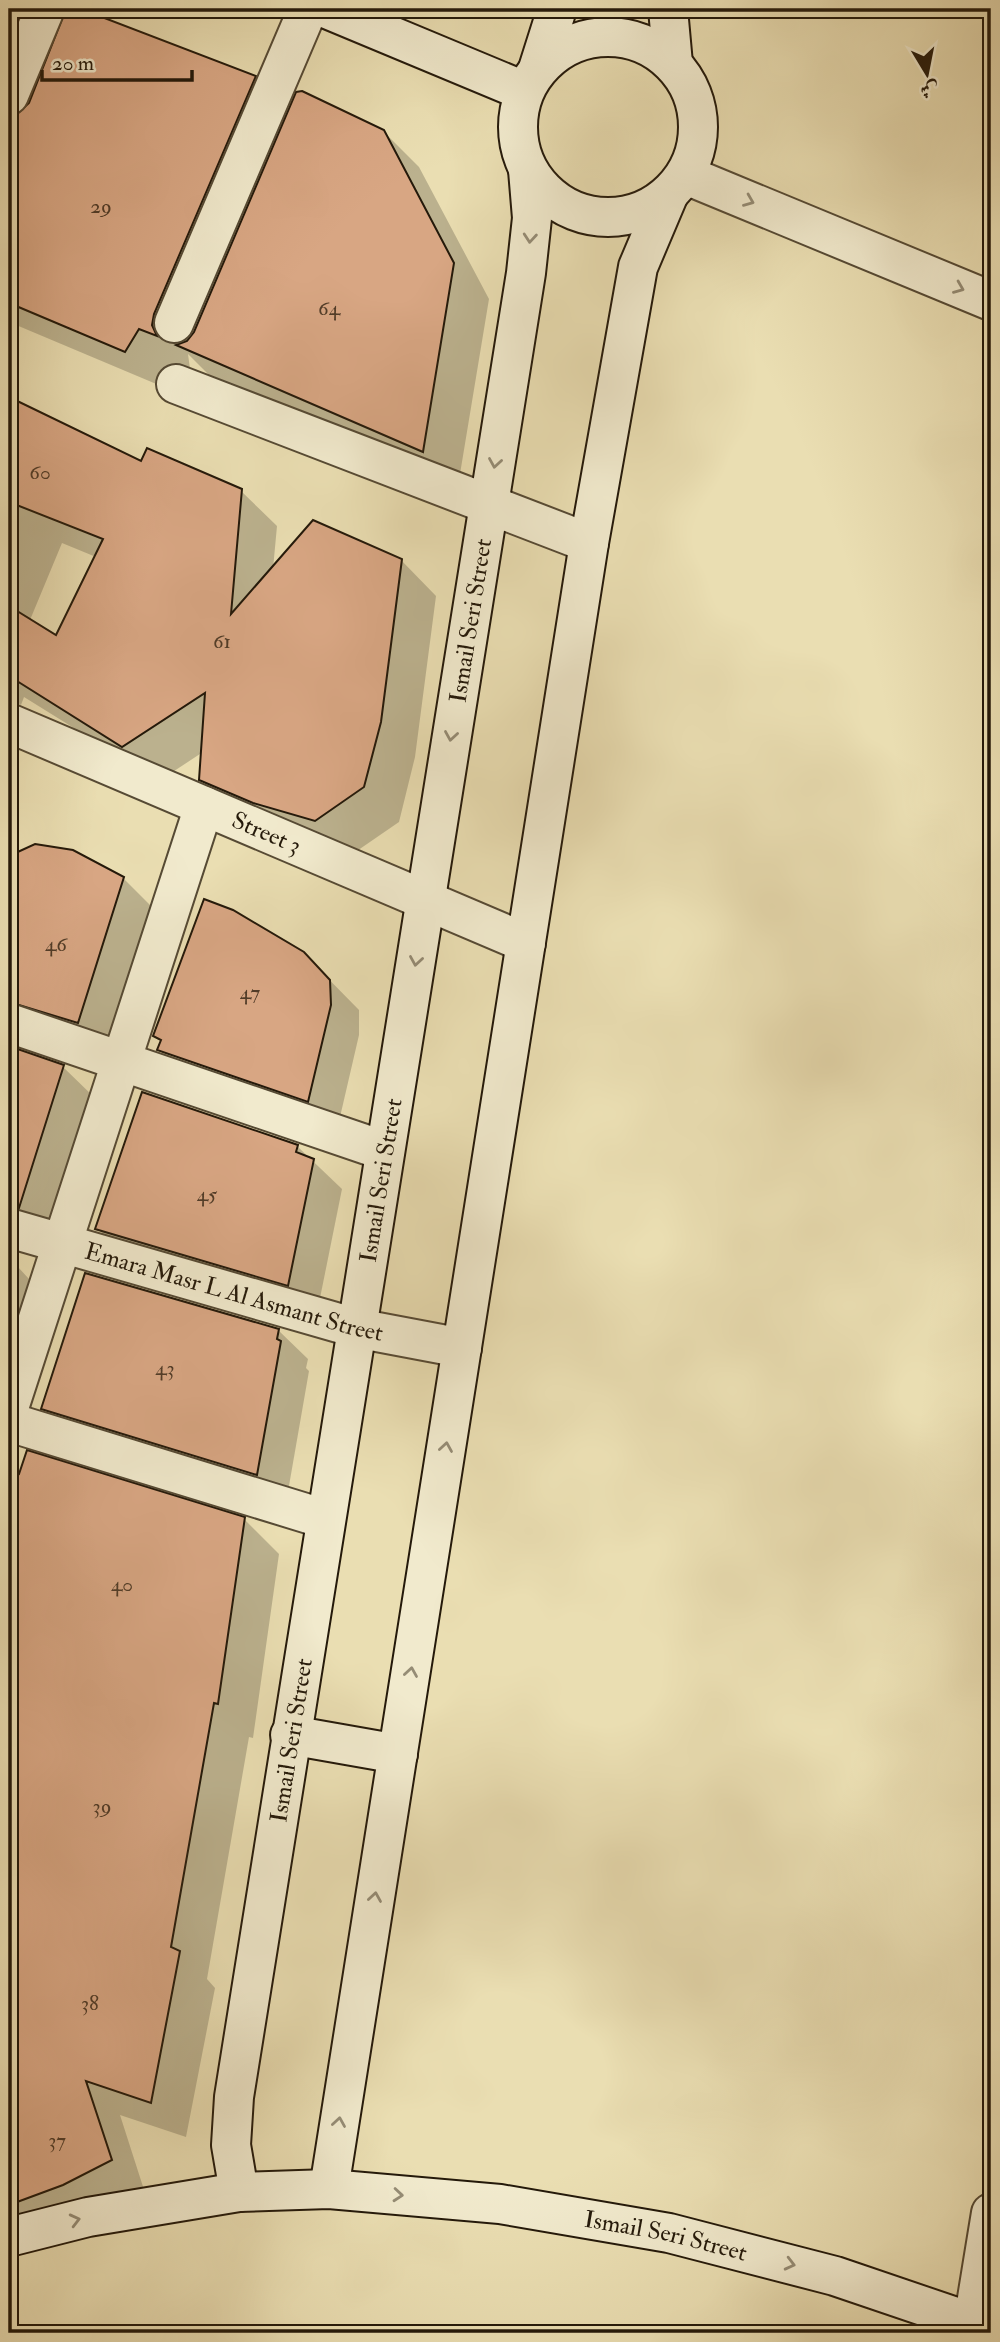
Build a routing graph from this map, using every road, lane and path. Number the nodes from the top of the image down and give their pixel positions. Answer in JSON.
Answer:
{"nodes":[{"id":1,"x":46,"y":9,"type":"edge"},
{"id":2,"x":308,"y":9,"type":"edge"},
{"id":3,"x":327,"y":9,"type":"edge"},
{"id":4,"x":558,"y":9,"type":"edge"},
{"id":5,"x":668,"y":9,"type":"edge"},
{"id":6,"x":673,"y":64,"type":"junction"},
{"id":7,"x":531,"y":80,"type":"junction"},
{"id":8,"x":9,"y":95,"type":"edge"},
{"id":9,"x":528,"y":170,"type":"junction"},
{"id":10,"x":677,"y":185,"type":"junction"},
{"id":11,"x":991,"y":301,"type":"edge"},
{"id":12,"x":174,"y":323,"type":"dead end"},
{"id":13,"x":177,"y":384,"type":"dead end"},
{"id":14,"x":488,"y":504,"type":"junction"},
{"id":15,"x":589,"y":543,"type":"junction"},
{"id":16,"x":9,"y":723,"type":"edge"},
{"id":17,"x":204,"y":806,"type":"junction"},
{"id":18,"x":426,"y":901,"type":"junction"},
{"id":19,"x":526,"y":943,"type":"junction"},
{"id":20,"x":9,"y":1023,"type":"edge"},
{"id":21,"x":121,"y":1061,"type":"junction"},
{"id":22,"x":385,"y":1151,"type":"junction"},
{"id":23,"x":9,"y":1228,"type":"edge"},
{"id":24,"x":62,"y":1244,"type":"junction"},
{"id":25,"x":356,"y":1328,"type":"junction"},
{"id":26,"x":461,"y":1348,"type":"junction"},
{"id":27,"x":9,"y":1408,"type":"edge"},
{"id":28,"x":9,"y":1422,"type":"edge"},
{"id":29,"x":325,"y":1520,"type":"junction"},
{"id":30,"x":290,"y":1735,"type":"junction"},
{"id":31,"x":398,"y":1754,"type":"junction"},
{"id":32,"x":329,"y":2189,"type":"junction"},
{"id":33,"x":239,"y":2192,"type":"junction"},
{"id":34,"x":991,"y":2213,"type":"edge"},
{"id":35,"x":9,"y":2237,"type":"edge"},
{"id":36,"x":982,"y":2326,"type":"edge"}],
"edges":[{"from":1,"to":8,"type":"street"},
{"from":2,"to":12,"type":"street"},
{"from":3,"to":7,"type":"street"},
{"from":4,"to":7,"type":"street"},
{"from":5,"to":6,"type":"street"},
{"from":6,"to":7,"type":"street"},
{"from":6,"to":10,"type":"street"},
{"from":7,"to":9,"type":"street"},
{"from":9,"to":10,"type":"street"},
{"from":9,"to":14,"type":"street","name":"Ismail Seri Street","one_way":true},
{"from":10,"to":11,"type":"street","one_way":true},
{"from":10,"to":15,"type":"street"},
{"from":13,"to":14,"type":"street"},
{"from":14,"to":15,"type":"street"},
{"from":14,"to":18,"type":"street","name":"Ismail Seri Street","one_way":true},
{"from":15,"to":19,"type":"street"},
{"from":16,"to":17,"type":"street","name":"Street 3"},
{"from":17,"to":18,"type":"street","name":"Street 3"},
{"from":17,"to":21,"type":"street"},
{"from":18,"to":19,"type":"street","name":"Street 3"},
{"from":18,"to":22,"type":"street","name":"Ismail Seri Street","one_way":true},
{"from":19,"to":26,"type":"street"},
{"from":20,"to":21,"type":"street"},
{"from":21,"to":22,"type":"street"},
{"from":21,"to":24,"type":"street"},
{"from":22,"to":25,"type":"street","name":"Ismail Seri Street"},
{"from":23,"to":24,"type":"street","name":"Emara Masr L Al Asmant Street"},
{"from":24,"to":25,"type":"street","name":"Emara Masr L Al Asmant Street"},
{"from":24,"to":27,"type":"street"},
{"from":25,"to":26,"type":"street","name":"Emara Masr L Al Asmant Street"},
{"from":25,"to":29,"type":"street","name":"Ismail Seri Street"},
{"from":31,"to":26,"type":"street","one_way":true},
{"from":28,"to":29,"type":"street"},
{"from":29,"to":30,"type":"street","name":"Ismail Seri Street"},
{"from":30,"to":31,"type":"street"},
{"from":30,"to":33,"type":"street","name":"Ismail Seri Street"},
{"from":32,"to":31,"type":"street","one_way":true},
{"from":32,"to":33,"type":"street","name":"Ismail Seri Street"},
{"from":32,"to":36,"type":"street","name":"Ismail Seri Street","one_way":true},
{"from":35,"to":33,"type":"street","name":"Ismail Seri Street","one_way":true},
{"from":34,"to":36,"type":"street"}]}
